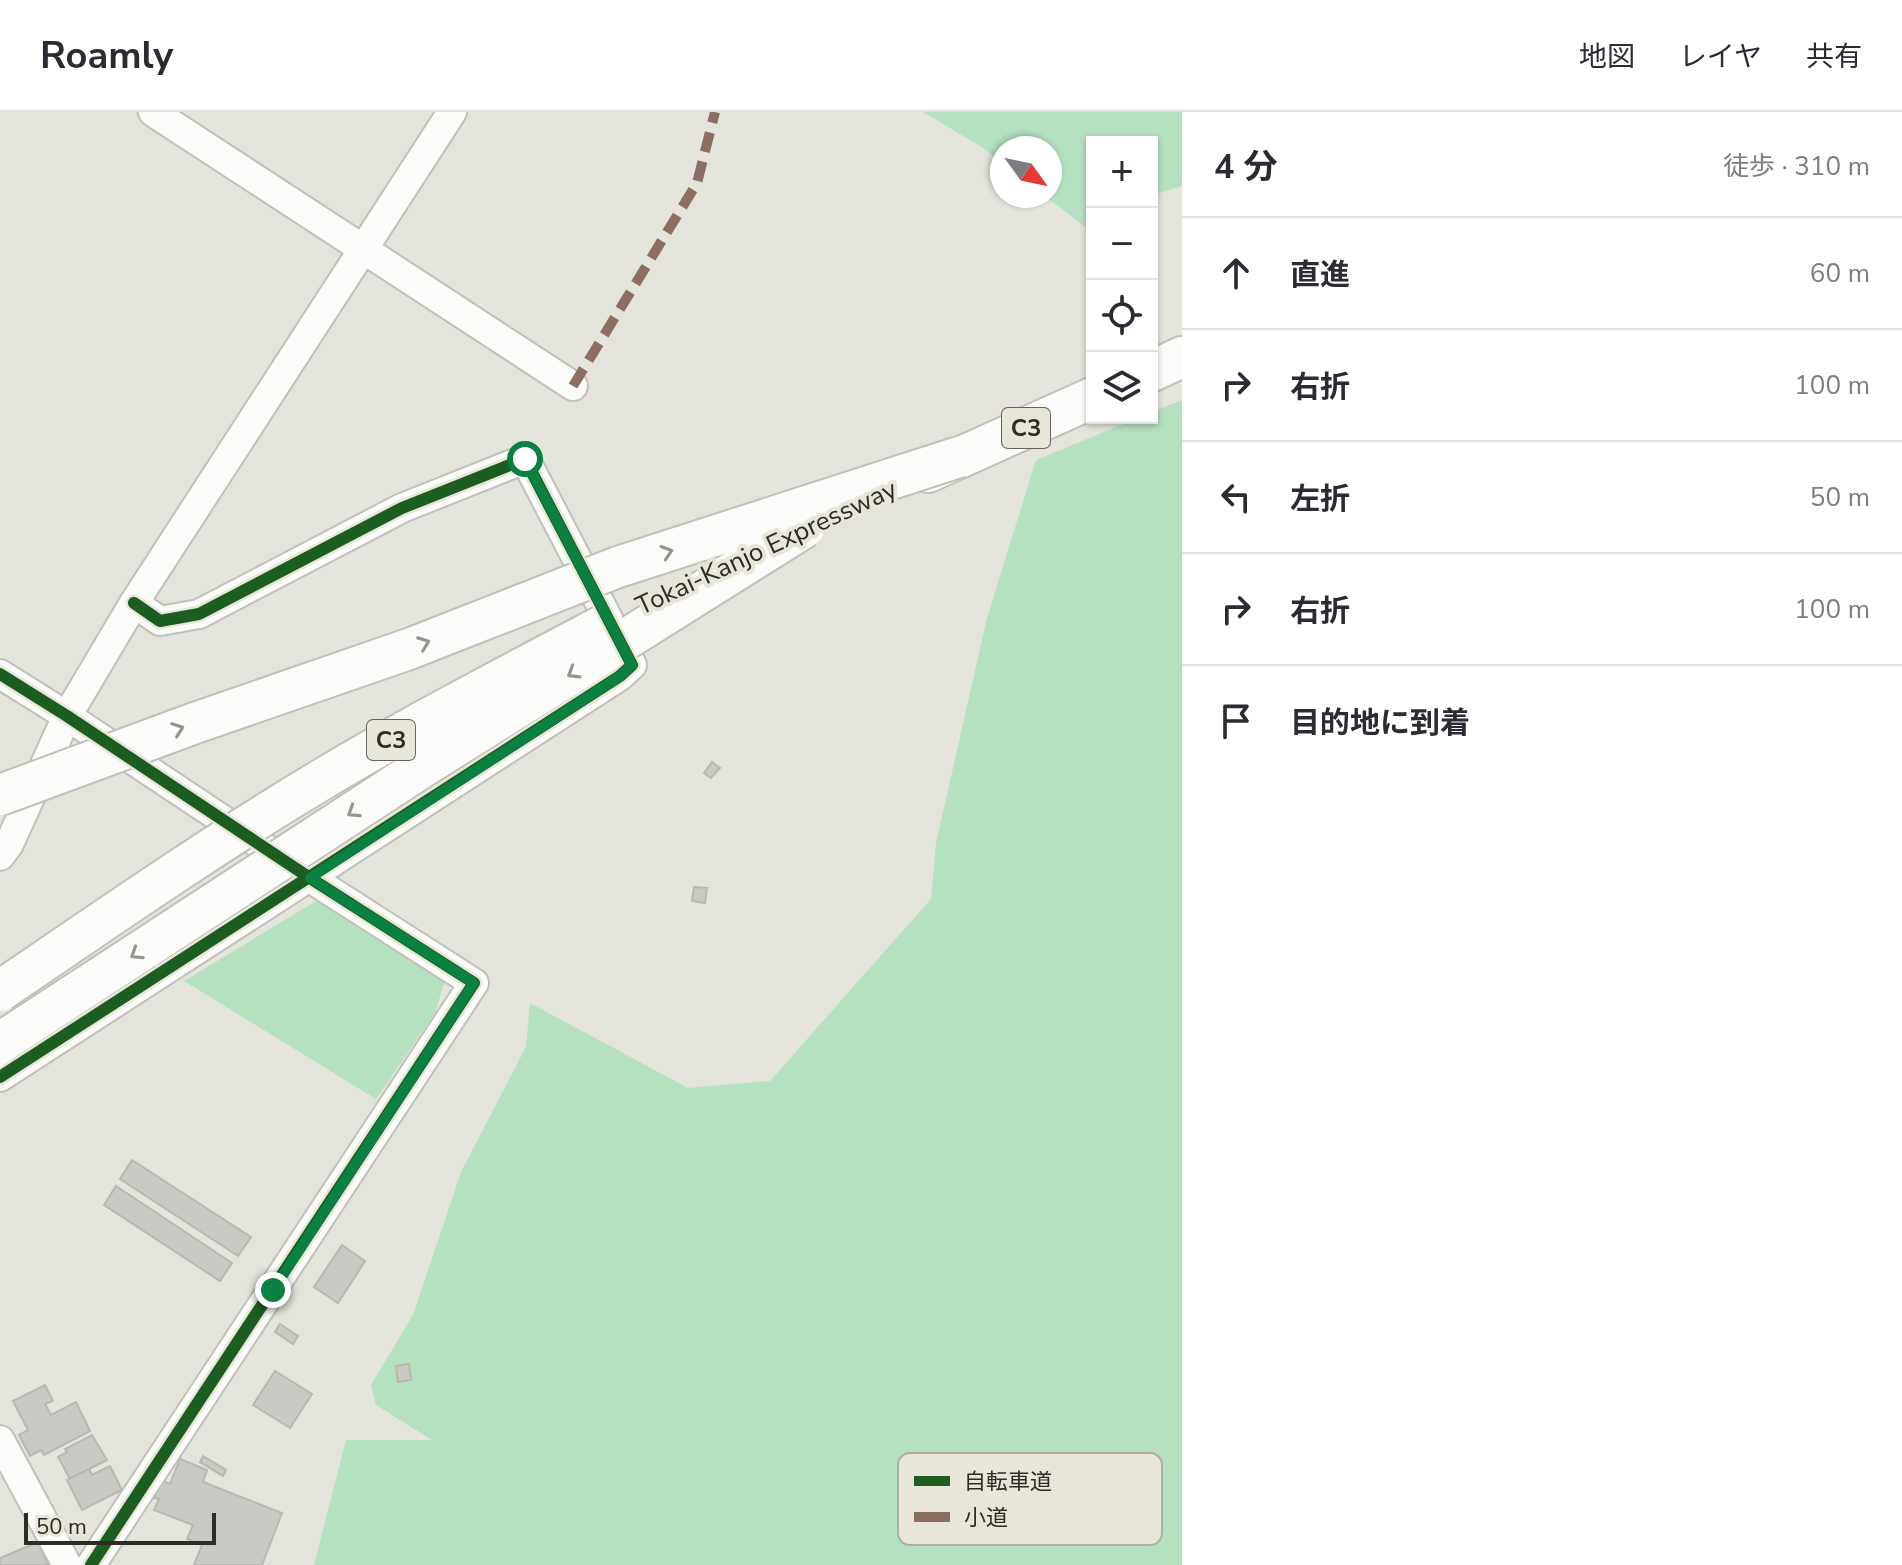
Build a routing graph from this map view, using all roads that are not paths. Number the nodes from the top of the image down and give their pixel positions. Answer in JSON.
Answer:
{"nodes":[{"id":1,"x":153,"y":112,"type":"edge"},
{"id":2,"x":452,"y":112,"type":"edge"},
{"id":3,"x":363,"y":250,"type":"junction"},
{"id":4,"x":1182,"y":357,"type":"edge"},
{"id":5,"x":1158,"y":368,"type":"edge"},
{"id":6,"x":573,"y":386,"type":"dead end"},
{"id":7,"x":1086,"y":401,"type":"edge"},
{"id":8,"x":959,"y":457,"type":"junction"},
{"id":9,"x":805,"y":527,"type":"junction"},
{"id":10,"x":134,"y":603,"type":"junction"},
{"id":11,"x":0,"y":674,"type":"edge"},
{"id":12,"x":67,"y":716,"type":"junction"},
{"id":13,"x":0,"y":787,"type":"edge"},
{"id":14,"x":14,"y":799,"type":"edge"},
{"id":15,"x":0,"y":856,"type":"edge"},
{"id":16,"x":310,"y":878,"type":"junction"},
{"id":17,"x":0,"y":991,"type":"edge"},
{"id":18,"x":0,"y":1043,"type":"edge"},
{"id":19,"x":0,"y":1077,"type":"edge"},
{"id":20,"x":0,"y":1440,"type":"edge"},
{"id":21,"x":67,"y":1565,"type":"edge"},
{"id":22,"x":91,"y":1565,"type":"edge"}],
"edges":[{"from":1,"to":3,"type":"street"},
{"from":2,"to":3,"type":"street"},
{"from":3,"to":6,"type":"street"},
{"from":3,"to":10,"type":"street"},
{"from":4,"to":5,"type":"highway"},
{"from":7,"to":8,"type":"highway","name":"Tokai-Kanjo Expressway","number":"C3"},
{"from":8,"to":9,"type":"highway","name":"Tokai-Kanjo Expressway","number":"C3","bridge":true},
{"from":14,"to":8,"type":"highway","one_way":true,"bridge":true},
{"from":9,"to":17,"type":"highway","name":"Tokai-Kanjo Expressway","number":"C3","bridge":true},
{"from":9,"to":18,"type":"highway","one_way":true,"bridge":true},
{"from":10,"to":12,"type":"street"},
{"from":10,"to":16,"type":"street"},
{"from":11,"to":12,"type":"street"},
{"from":12,"to":14,"type":"street"},
{"from":12,"to":16,"type":"street"},
{"from":13,"to":14,"type":"street"},
{"from":14,"to":15,"type":"street"},
{"from":16,"to":19,"type":"street"},
{"from":16,"to":22,"type":"street"},
{"from":20,"to":21,"type":"street"}]}
